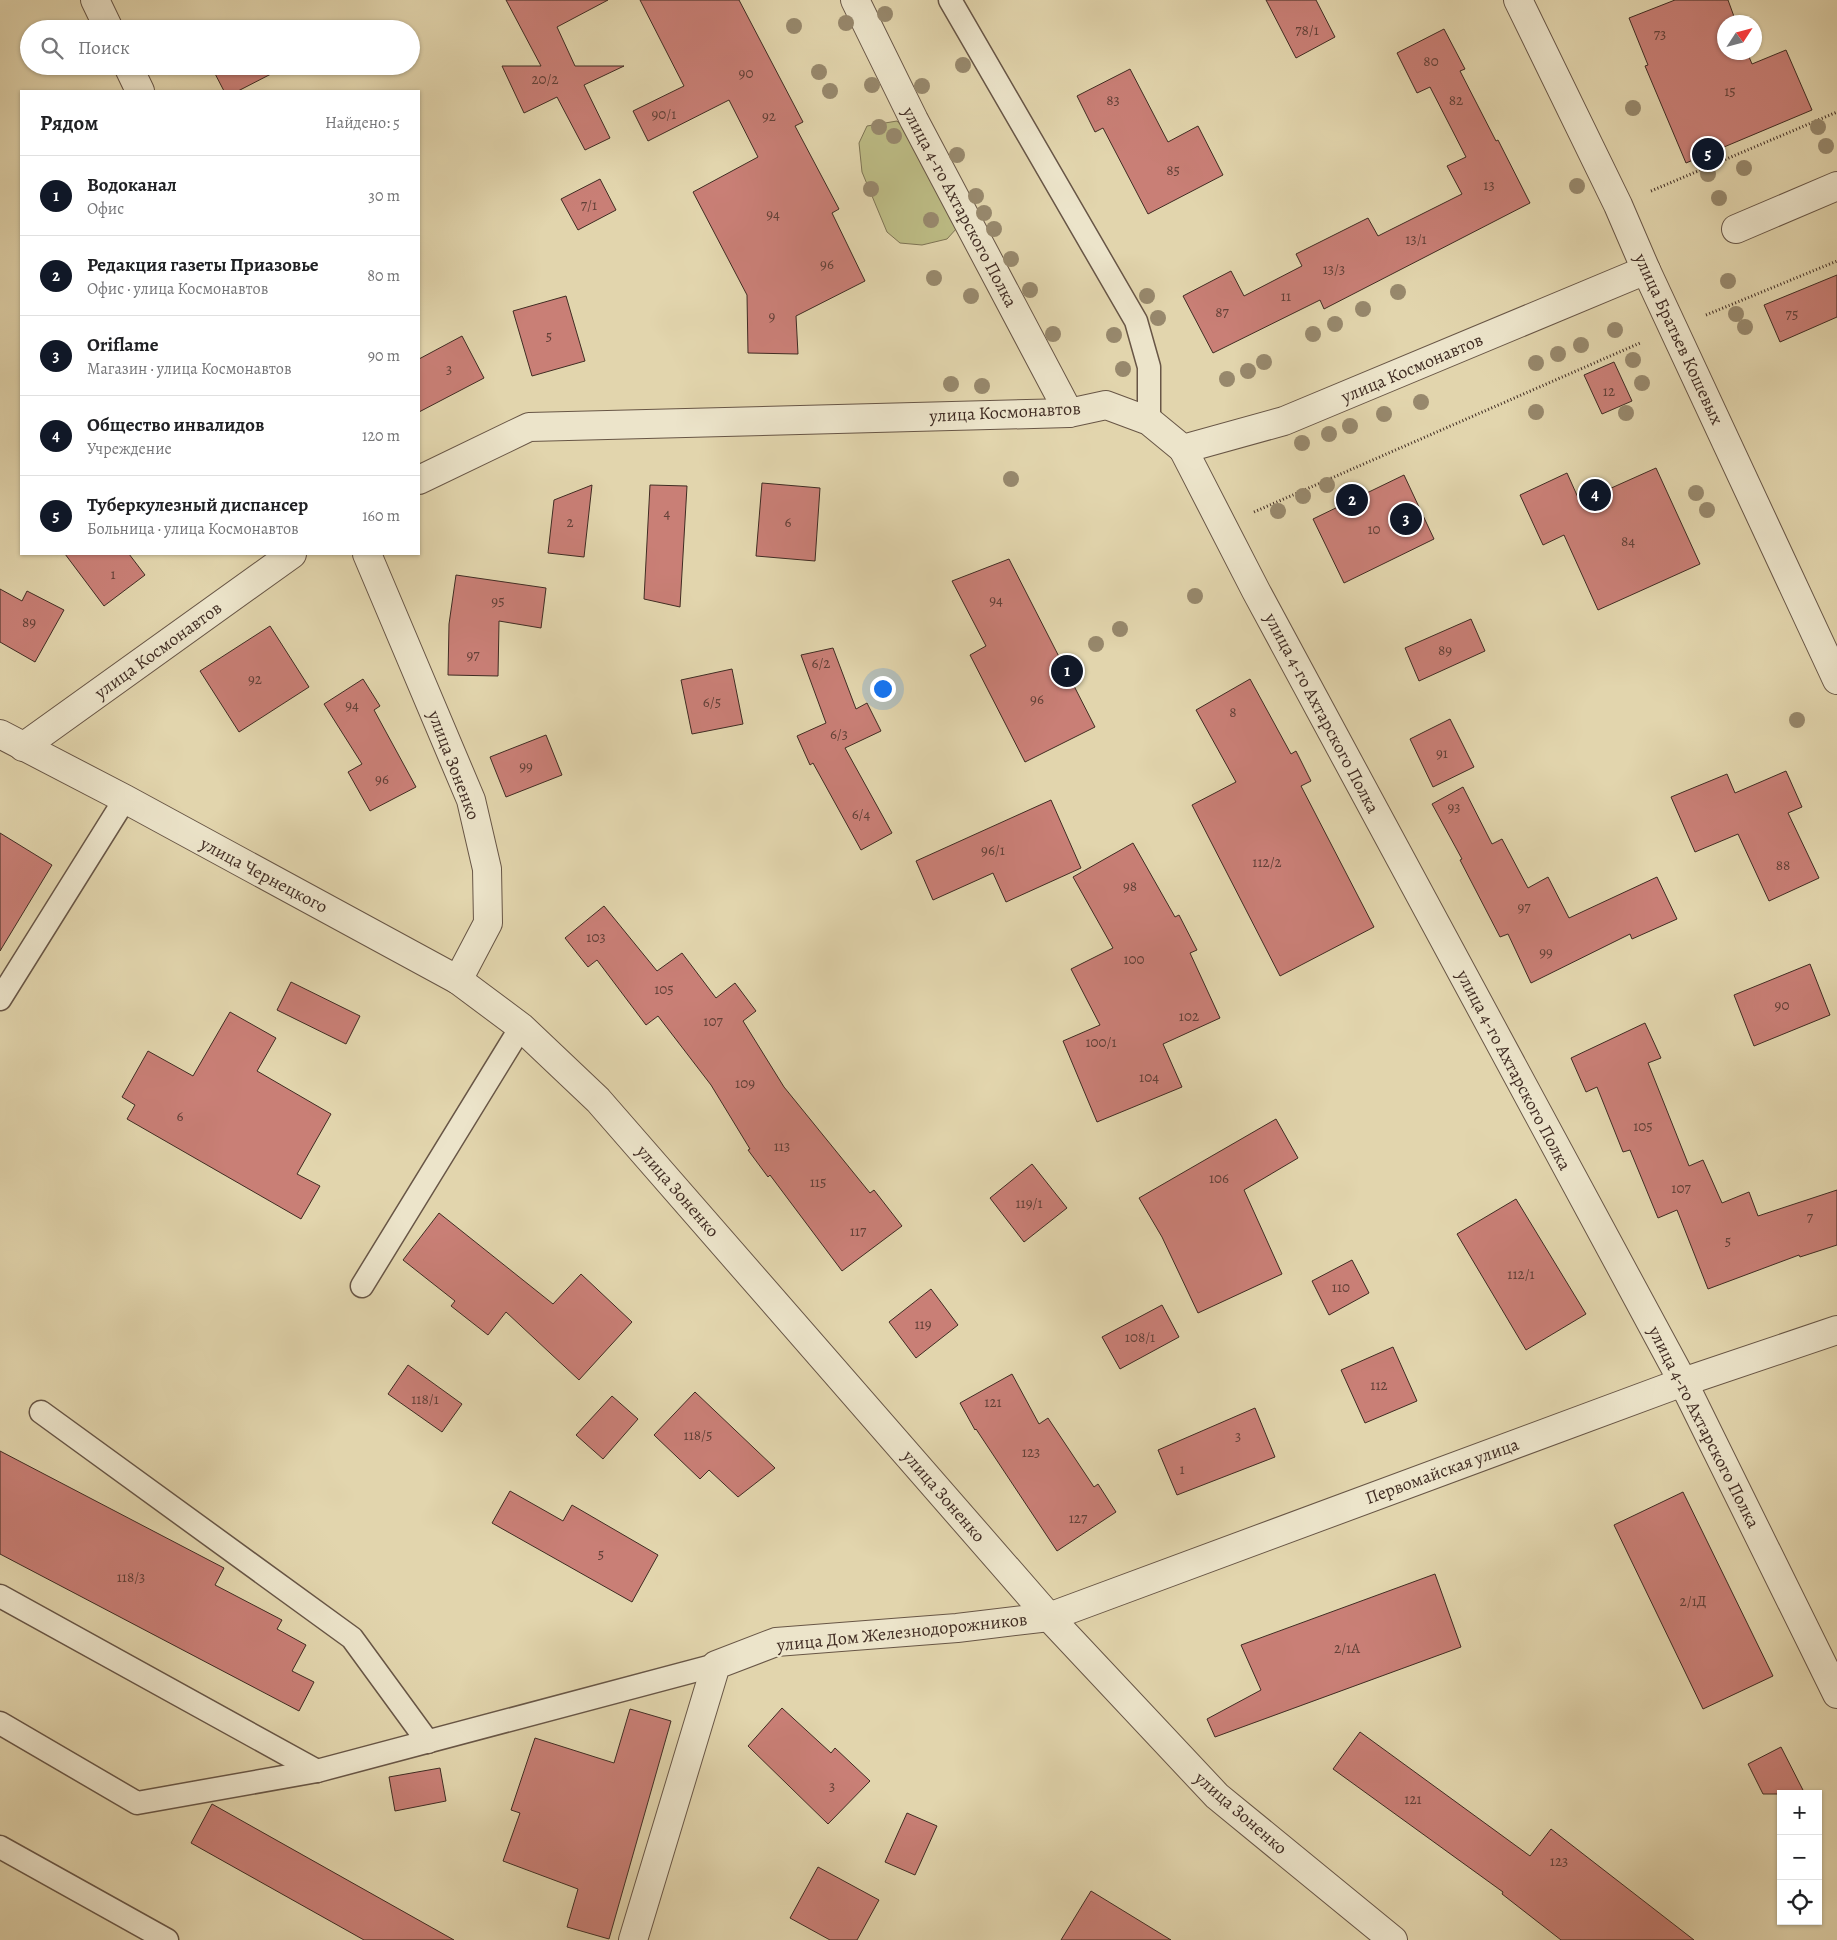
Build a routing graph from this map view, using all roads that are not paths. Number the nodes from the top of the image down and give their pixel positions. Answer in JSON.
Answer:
{"nodes":[{"id":1,"x":95,"y":0,"type":"edge"},
{"id":2,"x":855,"y":0,"type":"edge"},
{"id":3,"x":950,"y":0,"type":"edge"},
{"id":4,"x":1518,"y":0,"type":"edge"},
{"id":5,"x":105,"y":20,"type":"edge"},
{"id":6,"x":132,"y":75,"type":"edge"},
{"id":7,"x":140,"y":90,"type":"edge"},
{"id":8,"x":1837,"y":186,"type":"edge"},
{"id":9,"x":1736,"y":229,"type":"dead end"},
{"id":10,"x":1646,"y":270,"type":"junction"},
{"id":11,"x":1069,"y":413,"type":"junction"},
{"id":12,"x":1149,"y":421,"type":"junction"},
{"id":13,"x":1183,"y":449,"type":"junction"},
{"id":14,"x":420,"y":480,"type":"edge"},
{"id":15,"x":290,"y":555,"type":"edge"},
{"id":16,"x":367,"y":555,"type":"edge"},
{"id":17,"x":1837,"y":680,"type":"edge"},
{"id":18,"x":11,"y":740,"type":"edge"},
{"id":19,"x":125,"y":800,"type":"junction"},
{"id":20,"x":458,"y":980,"type":"junction"},
{"id":21,"x":0,"y":999,"type":"edge"},
{"id":22,"x":520,"y":1027,"type":"junction"},
{"id":23,"x":362,"y":1286,"type":"dead end"},
{"id":24,"x":1837,"y":1330,"type":"edge"},
{"id":25,"x":1683,"y":1382,"type":"junction"},
{"id":26,"x":41,"y":1412,"type":"dead end"},
{"id":27,"x":0,"y":1596,"type":"edge"},
{"id":28,"x":1049,"y":1617,"type":"junction"},
{"id":29,"x":716,"y":1665,"type":"junction"},
{"id":30,"x":1837,"y":1694,"type":"edge"},
{"id":31,"x":0,"y":1723,"type":"edge"},
{"id":32,"x":428,"y":1742,"type":"junction"},
{"id":33,"x":317,"y":1771,"type":"junction"},
{"id":34,"x":0,"y":1847,"type":"edge"},
{"id":35,"x":167,"y":1940,"type":"edge"},
{"id":36,"x":633,"y":1940,"type":"edge"},
{"id":37,"x":1393,"y":1940,"type":"edge"}],
"edges":[{"from":1,"to":5,"type":"street"},
{"from":2,"to":11,"type":"street","name":"улица 4-го Ахтарского Полка"},
{"from":3,"to":12,"type":"lane"},
{"from":4,"to":10,"type":"street","name":"улица Братьев Кошевых"},
{"from":6,"to":7,"type":"street"},
{"from":8,"to":9,"type":"street"},
{"from":10,"to":13,"type":"street","name":"улица Космонавтов"},
{"from":10,"to":17,"type":"street","name":"улица Братьев Кошевых"},
{"from":11,"to":12,"type":"street","name":"улица Космонавтов"},
{"from":11,"to":14,"type":"street","name":"улица Космонавтов"},
{"from":12,"to":13,"type":"street","name":"улица Космонавтов"},
{"from":13,"to":25,"type":"street","name":"улица 4-го Ахтарского Полка"},
{"from":15,"to":18,"type":"street","name":"улица Космонавтов"},
{"from":16,"to":20,"type":"street","name":"улица Зоненко"},
{"from":18,"to":19,"type":"street","name":"улица Чернецкого"},
{"from":19,"to":20,"type":"street","name":"улица Чернецкого"},
{"from":19,"to":21,"type":"lane"},
{"from":20,"to":22,"type":"street","name":"улица Чернецкого"},
{"from":22,"to":23,"type":"lane"},
{"from":22,"to":28,"type":"street","name":"улица Зоненко"},
{"from":24,"to":25,"type":"street","name":"Первомайская улица"},
{"from":25,"to":28,"type":"street","name":"Первомайская улица"},
{"from":25,"to":30,"type":"street","name":"улица 4-го Ахтарского Полка"},
{"from":26,"to":32,"type":"lane"},
{"from":27,"to":33,"type":"lane"},
{"from":28,"to":29,"type":"street","name":"улица Дом Железнодорожников"},
{"from":28,"to":37,"type":"street","name":"улица Зоненко"},
{"from":29,"to":32,"type":"lane"},
{"from":29,"to":36,"type":"street"},
{"from":31,"to":33,"type":"lane"},
{"from":32,"to":33,"type":"lane"},
{"from":34,"to":35,"type":"lane"}]}
